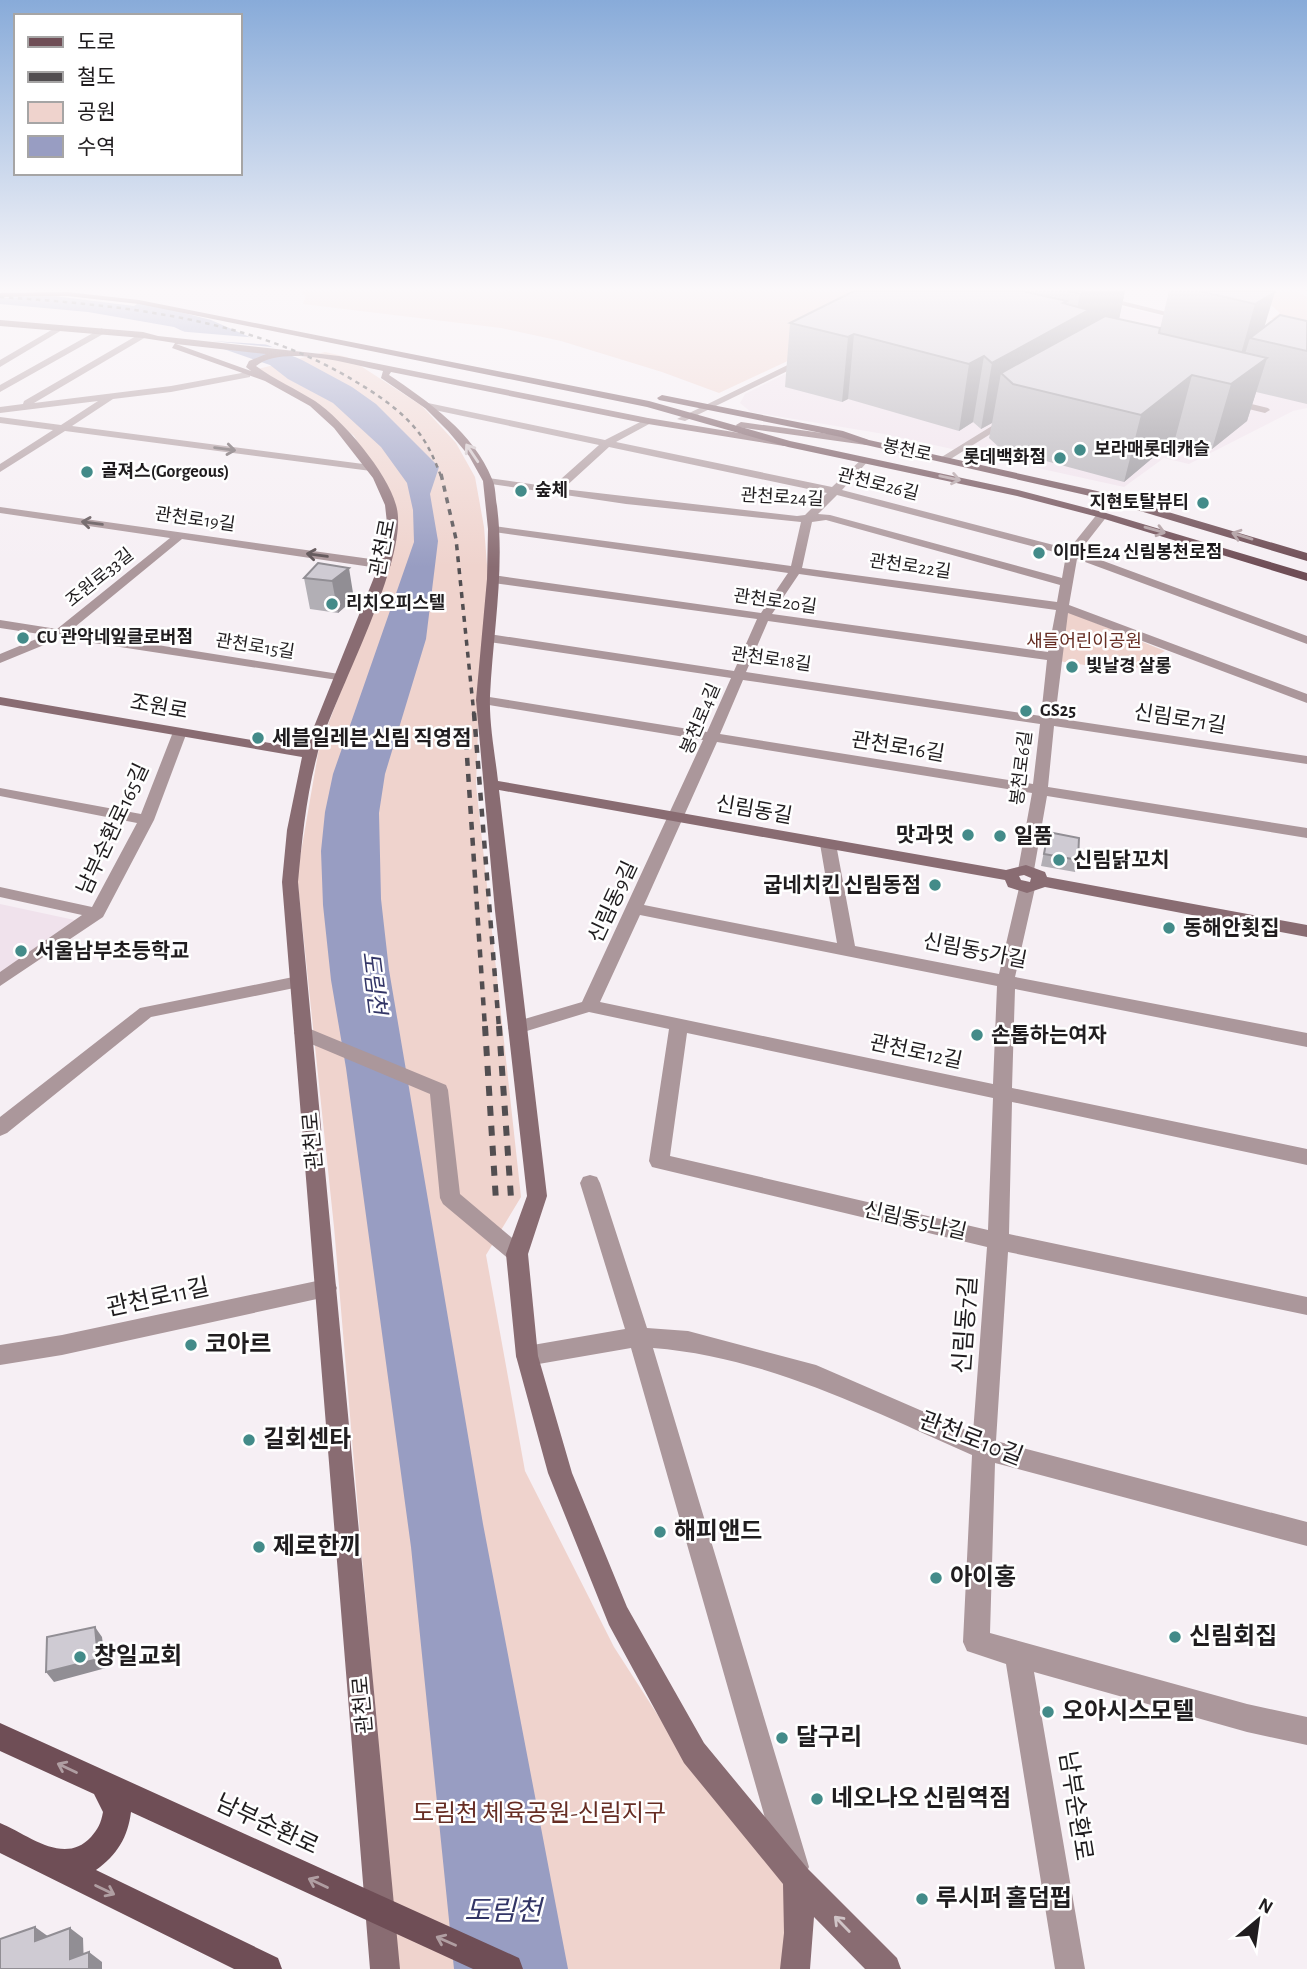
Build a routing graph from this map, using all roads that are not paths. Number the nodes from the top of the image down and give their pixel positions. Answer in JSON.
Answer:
{"nodes":[{"id":1,"x":62,"y":383,"type":"edge"},
{"id":2,"x":196,"y":383,"type":"edge"},
{"id":3,"x":274,"y":383,"type":"edge"},
{"id":4,"x":394,"y":383,"type":"edge"},
{"id":5,"x":458,"y":383,"type":"edge"},
{"id":6,"x":483,"y":383,"type":"edge"},
{"id":7,"x":547,"y":383,"type":"edge"},
{"id":8,"x":581,"y":383,"type":"edge"},
{"id":9,"x":757,"y":383,"type":"edge"},
{"id":10,"x":112,"y":396,"type":"junction"},
{"id":11,"x":1219,"y":399,"type":"edge"},
{"id":12,"x":428,"y":406,"type":"junction"},
{"id":13,"x":21,"y":407,"type":"junction"},
{"id":14,"x":707,"y":407,"type":"junction"},
{"id":15,"x":0,"y":410,"type":"edge"},
{"id":16,"x":1265,"y":410,"type":"dead end"},
{"id":17,"x":1023,"y":411,"type":"edge"},
{"id":18,"x":685,"y":417,"type":"junction"},
{"id":19,"x":0,"y":420,"type":"edge"},
{"id":20,"x":648,"y":421,"type":"junction"},
{"id":21,"x":704,"y":421,"type":"junction"},
{"id":22,"x":62,"y":429,"type":"junction"},
{"id":23,"x":866,"y":442,"type":"junction"},
{"id":24,"x":607,"y":443,"type":"junction"},
{"id":25,"x":788,"y":444,"type":"junction"},
{"id":26,"x":945,"y":458,"type":"junction"},
{"id":27,"x":864,"y":460,"type":"junction"},
{"id":28,"x":371,"y":468,"type":"junction"},
{"id":29,"x":0,"y":469,"type":"edge"},
{"id":30,"x":1027,"y":477,"type":"junction"},
{"id":31,"x":488,"y":481,"type":"junction"},
{"id":32,"x":554,"y":491,"type":"junction"},
{"id":33,"x":834,"y":491,"type":"junction"},
{"id":34,"x":1018,"y":493,"type":"junction"},
{"id":35,"x":0,"y":510,"type":"edge"},
{"id":36,"x":1102,"y":515,"type":"junction"},
{"id":37,"x":807,"y":520,"type":"junction"},
{"id":38,"x":494,"y":529,"type":"junction"},
{"id":39,"x":180,"y":536,"type":"junction"},
{"id":40,"x":1072,"y":553,"type":"junction"},
{"id":41,"x":1307,"y":557,"type":"edge"},
{"id":42,"x":385,"y":565,"type":"junction"},
{"id":43,"x":796,"y":569,"type":"junction"},
{"id":44,"x":1307,"y":577,"type":"edge"},
{"id":45,"x":493,"y":579,"type":"junction"},
{"id":46,"x":1066,"y":583,"type":"junction"},
{"id":47,"x":1064,"y":607,"type":"junction"},
{"id":48,"x":763,"y":619,"type":"junction"},
{"id":49,"x":0,"y":624,"type":"edge"},
{"id":50,"x":59,"y":634,"type":"junction"},
{"id":51,"x":489,"y":638,"type":"junction"},
{"id":52,"x":1307,"y":640,"type":"edge"},
{"id":53,"x":1054,"y":657,"type":"junction"},
{"id":54,"x":0,"y":659,"type":"edge"},
{"id":55,"x":739,"y":675,"type":"junction"},
{"id":56,"x":339,"y":678,"type":"junction"},
{"id":57,"x":1307,"y":699,"type":"edge"},
{"id":58,"x":483,"y":700,"type":"junction"},
{"id":59,"x":0,"y":701,"type":"edge"},
{"id":60,"x":1047,"y":720,"type":"junction"},
{"id":61,"x":180,"y":732,"type":"junction"},
{"id":62,"x":711,"y":738,"type":"junction"},
{"id":63,"x":310,"y":754,"type":"junction"},
{"id":64,"x":1307,"y":760,"type":"edge"},
{"id":65,"x":490,"y":784,"type":"junction"},
{"id":66,"x":0,"y":792,"type":"edge"},
{"id":67,"x":1040,"y":792,"type":"junction"},
{"id":68,"x":677,"y":817,"type":"junction"},
{"id":69,"x":146,"y":820,"type":"junction"},
{"id":70,"x":1307,"y":834,"type":"edge"},
{"id":71,"x":828,"y":844,"type":"junction"},
{"id":72,"x":1026,"y":879,"type":"junction"},
{"id":73,"x":0,"y":892,"type":"edge"},
{"id":74,"x":635,"y":909,"type":"junction"},
{"id":75,"x":97,"y":913,"type":"junction"},
{"id":76,"x":1307,"y":932,"type":"edge"},
{"id":77,"x":847,"y":950,"type":"junction"},
{"id":78,"x":0,"y":980,"type":"edge"},
{"id":79,"x":1006,"y":980,"type":"junction"},
{"id":80,"x":298,"y":982,"type":"junction"},
{"id":81,"x":589,"y":1006,"type":"junction"},
{"id":82,"x":679,"y":1025,"type":"junction"},
{"id":83,"x":517,"y":1028,"type":"junction"},
{"id":84,"x":303,"y":1033,"type":"junction"},
{"id":85,"x":1307,"y":1040,"type":"edge"},
{"id":86,"x":1001,"y":1093,"type":"junction"},
{"id":87,"x":0,"y":1128,"type":"edge"},
{"id":88,"x":1307,"y":1157,"type":"edge"},
{"id":89,"x":590,"y":1183,"type":"dead end"},
{"id":90,"x":998,"y":1241,"type":"junction"},
{"id":91,"x":517,"y":1254,"type":"junction"},
{"id":92,"x":326,"y":1288,"type":"junction"},
{"id":93,"x":1307,"y":1306,"type":"edge"},
{"id":94,"x":639,"y":1337,"type":"junction"},
{"id":95,"x":0,"y":1355,"type":"edge"},
{"id":96,"x":527,"y":1356,"type":"junction"},
{"id":97,"x":984,"y":1449,"type":"junction"},
{"id":98,"x":1307,"y":1534,"type":"edge"},
{"id":99,"x":1018,"y":1654,"type":"junction"},
{"id":100,"x":1307,"y":1731,"type":"edge"},
{"id":101,"x":0,"y":1737,"type":"edge"},
{"id":102,"x":102,"y":1784,"type":"junction"},
{"id":103,"x":0,"y":1838,"type":"edge"},
{"id":104,"x":54,"y":1864,"type":"junction"},
{"id":105,"x":798,"y":1880,"type":"junction"},
{"id":106,"x":380,"y":1912,"type":"junction"},
{"id":107,"x":234,"y":1962,"type":"edge"},
{"id":108,"x":267,"y":1969,"type":"edge"},
{"id":109,"x":385,"y":1969,"type":"edge"},
{"id":110,"x":508,"y":1969,"type":"edge"},
{"id":111,"x":795,"y":1969,"type":"edge"},
{"id":112,"x":886,"y":1969,"type":"edge"},
{"id":113,"x":1070,"y":1969,"type":"edge"}],
"edges":[{"from":1,"to":13,"type":"street"},
{"from":2,"to":10,"type":"street"},
{"from":3,"to":28,"type":"main road","name":"관천로"},
{"from":4,"to":12,"type":"main road"},
{"from":5,"to":20,"type":"main road"},
{"from":6,"to":18,"type":"main road"},
{"from":7,"to":18,"type":"main road","name":"봉천로"},
{"from":8,"to":14,"type":"main road","name":"봉천로"},
{"from":9,"to":14,"type":"street"},
{"from":10,"to":13,"type":"street"},
{"from":10,"to":22,"type":"street"},
{"from":11,"to":16,"type":"street"},
{"from":12,"to":24,"type":"street","name":"관천로26길"},
{"from":31,"to":12,"type":"main road","one_way":true},
{"from":13,"to":15,"type":"street"},
{"from":14,"to":18,"type":"street"},
{"from":14,"to":23,"type":"main road","name":"봉천로"},
{"from":17,"to":26,"type":"street"},
{"from":18,"to":21,"type":"main road"},
{"from":19,"to":22,"type":"street"},
{"from":20,"to":24,"type":"street"},
{"from":20,"to":25,"type":"main road"},
{"from":21,"to":23,"type":"main road"},
{"from":21,"to":25,"type":"main road","name":"봉천로"},
{"from":22,"to":28,"type":"street","one_way":true},
{"from":22,"to":29,"type":"street"},
{"from":23,"to":26,"type":"main road","name":"봉천로"},
{"from":24,"to":32,"type":"street"},
{"from":24,"to":33,"type":"street","name":"관천로26길"},
{"from":25,"to":27,"type":"main road","name":"봉천로"},
{"from":26,"to":30,"type":"main road","name":"봉천로"},
{"from":27,"to":33,"type":"street"},
{"from":27,"to":34,"type":"main road","name":"봉천로","one_way":true},
{"from":28,"to":42,"type":"main road","name":"관천로"},
{"from":30,"to":34,"type":"main road"},
{"from":41,"to":30,"type":"main road","name":"봉천로","one_way":true},
{"from":31,"to":32,"type":"street","name":"관천로24길"},
{"from":31,"to":38,"type":"main road"},
{"from":32,"to":37,"type":"street","name":"관천로24길"},
{"from":33,"to":37,"type":"street"},
{"from":33,"to":40,"type":"street","name":"관천로26길"},
{"from":34,"to":36,"type":"main road","name":"봉천로"},
{"from":39,"to":35,"type":"street","name":"관천로19길","one_way":true},
{"from":36,"to":40,"type":"street","name":"봉천로6길"},
{"from":36,"to":44,"type":"main road","name":"봉천로","one_way":true},
{"from":37,"to":43,"type":"street","name":"봉천로4길"},
{"from":37,"to":46,"type":"street","name":"관천로24길"},
{"from":38,"to":43,"type":"street","name":"관천로22길"},
{"from":38,"to":45,"type":"main road"},
{"from":42,"to":39,"type":"street","name":"관천로19길","one_way":true},
{"from":39,"to":50,"type":"street","name":"조원로33길"},
{"from":40,"to":46,"type":"street","name":"봉천로6길"},
{"from":40,"to":52,"type":"street","name":"관천로26길"},
{"from":42,"to":56,"type":"main road","name":"관천로"},
{"from":43,"to":47,"type":"street","name":"관천로22길"},
{"from":43,"to":48,"type":"street","name":"봉천로4길"},
{"from":45,"to":48,"type":"street","name":"관천로20길"},
{"from":45,"to":51,"type":"main road"},
{"from":46,"to":47,"type":"street","name":"봉천로6길"},
{"from":47,"to":53,"type":"street","name":"봉천로6길"},
{"from":47,"to":57,"type":"street","name":"관천로22길"},
{"from":48,"to":53,"type":"street","name":"관천로20길"},
{"from":48,"to":55,"type":"street","name":"봉천로4길"},
{"from":49,"to":50,"type":"street","name":"관천로15길"},
{"from":50,"to":54,"type":"street","name":"조원로33길"},
{"from":50,"to":56,"type":"street","name":"관천로15길"},
{"from":51,"to":55,"type":"street","name":"관천로18길"},
{"from":51,"to":58,"type":"main road"},
{"from":53,"to":60,"type":"street","name":"봉천로6길"},
{"from":55,"to":60,"type":"street","name":"관천로18길"},
{"from":55,"to":62,"type":"street","name":"봉천로4길"},
{"from":56,"to":63,"type":"main road","name":"관천로"},
{"from":58,"to":62,"type":"street","name":"관천로16길"},
{"from":58,"to":65,"type":"main road"},
{"from":59,"to":61,"type":"main road","name":"조원로"},
{"from":60,"to":64,"type":"street","name":"신림로71길"},
{"from":60,"to":67,"type":"street","name":"봉천로6길"},
{"from":61,"to":63,"type":"main road","name":"조원로"},
{"from":61,"to":69,"type":"street","name":"남부순환로165길"},
{"from":62,"to":67,"type":"street","name":"관천로16길"},
{"from":62,"to":68,"type":"street","name":"봉천로4길"},
{"from":63,"to":80,"type":"main road","name":"관천로"},
{"from":65,"to":68,"type":"main road","name":"신림동길"},
{"from":65,"to":83,"type":"main road"},
{"from":66,"to":69,"type":"street"},
{"from":67,"to":70,"type":"street","name":"관천로16길"},
{"from":67,"to":72,"type":"street","name":"봉천로6길"},
{"from":68,"to":71,"type":"main road","name":"신림동길"},
{"from":68,"to":74,"type":"street","name":"신림동9길"},
{"from":69,"to":75,"type":"street","name":"남부순환로165길"},
{"from":71,"to":72,"type":"main road","name":"신림동길"},
{"from":71,"to":77,"type":"street"},
{"from":72,"to":76,"type":"main road","name":"신림동길"},
{"from":72,"to":79,"type":"street","name":"신림동7길"},
{"from":73,"to":75,"type":"street"},
{"from":74,"to":77,"type":"street","name":"신림동5가길"},
{"from":74,"to":81,"type":"street","name":"신림동9길"},
{"from":75,"to":78,"type":"street","name":"남부순환로165길"},
{"from":77,"to":79,"type":"street","name":"신림동5가길"},
{"from":79,"to":85,"type":"street","name":"신림동5가길"},
{"from":79,"to":86,"type":"street","name":"신림동7길"},
{"from":80,"to":84,"type":"main road","name":"관천로"},
{"from":80,"to":87,"type":"street"},
{"from":81,"to":82,"type":"street","name":"관천로12길"},
{"from":81,"to":83,"type":"street","name":"관천로12길"},
{"from":82,"to":86,"type":"street","name":"관천로12길"},
{"from":82,"to":90,"type":"street","name":"신림동5나길"},
{"from":83,"to":91,"type":"main road"},
{"from":84,"to":91,"type":"street"},
{"from":84,"to":92,"type":"main road","name":"관천로"},
{"from":86,"to":88,"type":"street","name":"관천로12길"},
{"from":86,"to":90,"type":"street","name":"신림동7길"},
{"from":89,"to":94,"type":"street"},
{"from":90,"to":93,"type":"street","name":"신림동5나길"},
{"from":90,"to":97,"type":"street","name":"신림동7길"},
{"from":91,"to":96,"type":"main road"},
{"from":92,"to":95,"type":"street","name":"관천로11길"},
{"from":92,"to":106,"type":"main road","name":"관천로"},
{"from":94,"to":96,"type":"street","name":"관천로10길"},
{"from":94,"to":97,"type":"street","name":"관천로10길"},
{"from":94,"to":105,"type":"street"},
{"from":96,"to":105,"type":"main road"},
{"from":97,"to":98,"type":"street","name":"관천로10길"},
{"from":97,"to":99,"type":"street","name":"신림동7길"},
{"from":99,"to":100,"type":"street"},
{"from":99,"to":113,"type":"street","name":"남부순환로"},
{"from":102,"to":101,"type":"main road","name":"남부순환로","one_way":true},
{"from":102,"to":104,"type":"main road"},
{"from":106,"to":102,"type":"main road","name":"남부순환로","one_way":true},
{"from":103,"to":104,"type":"main road"},
{"from":104,"to":107,"type":"main road","one_way":true},
{"from":105,"to":111,"type":"main road"},
{"from":112,"to":105,"type":"main road","one_way":true},
{"from":106,"to":109,"type":"main road","name":"관천로"},
{"from":110,"to":106,"type":"main road","name":"남부순환로","one_way":true},
{"from":107,"to":108,"type":"main road"}]}
